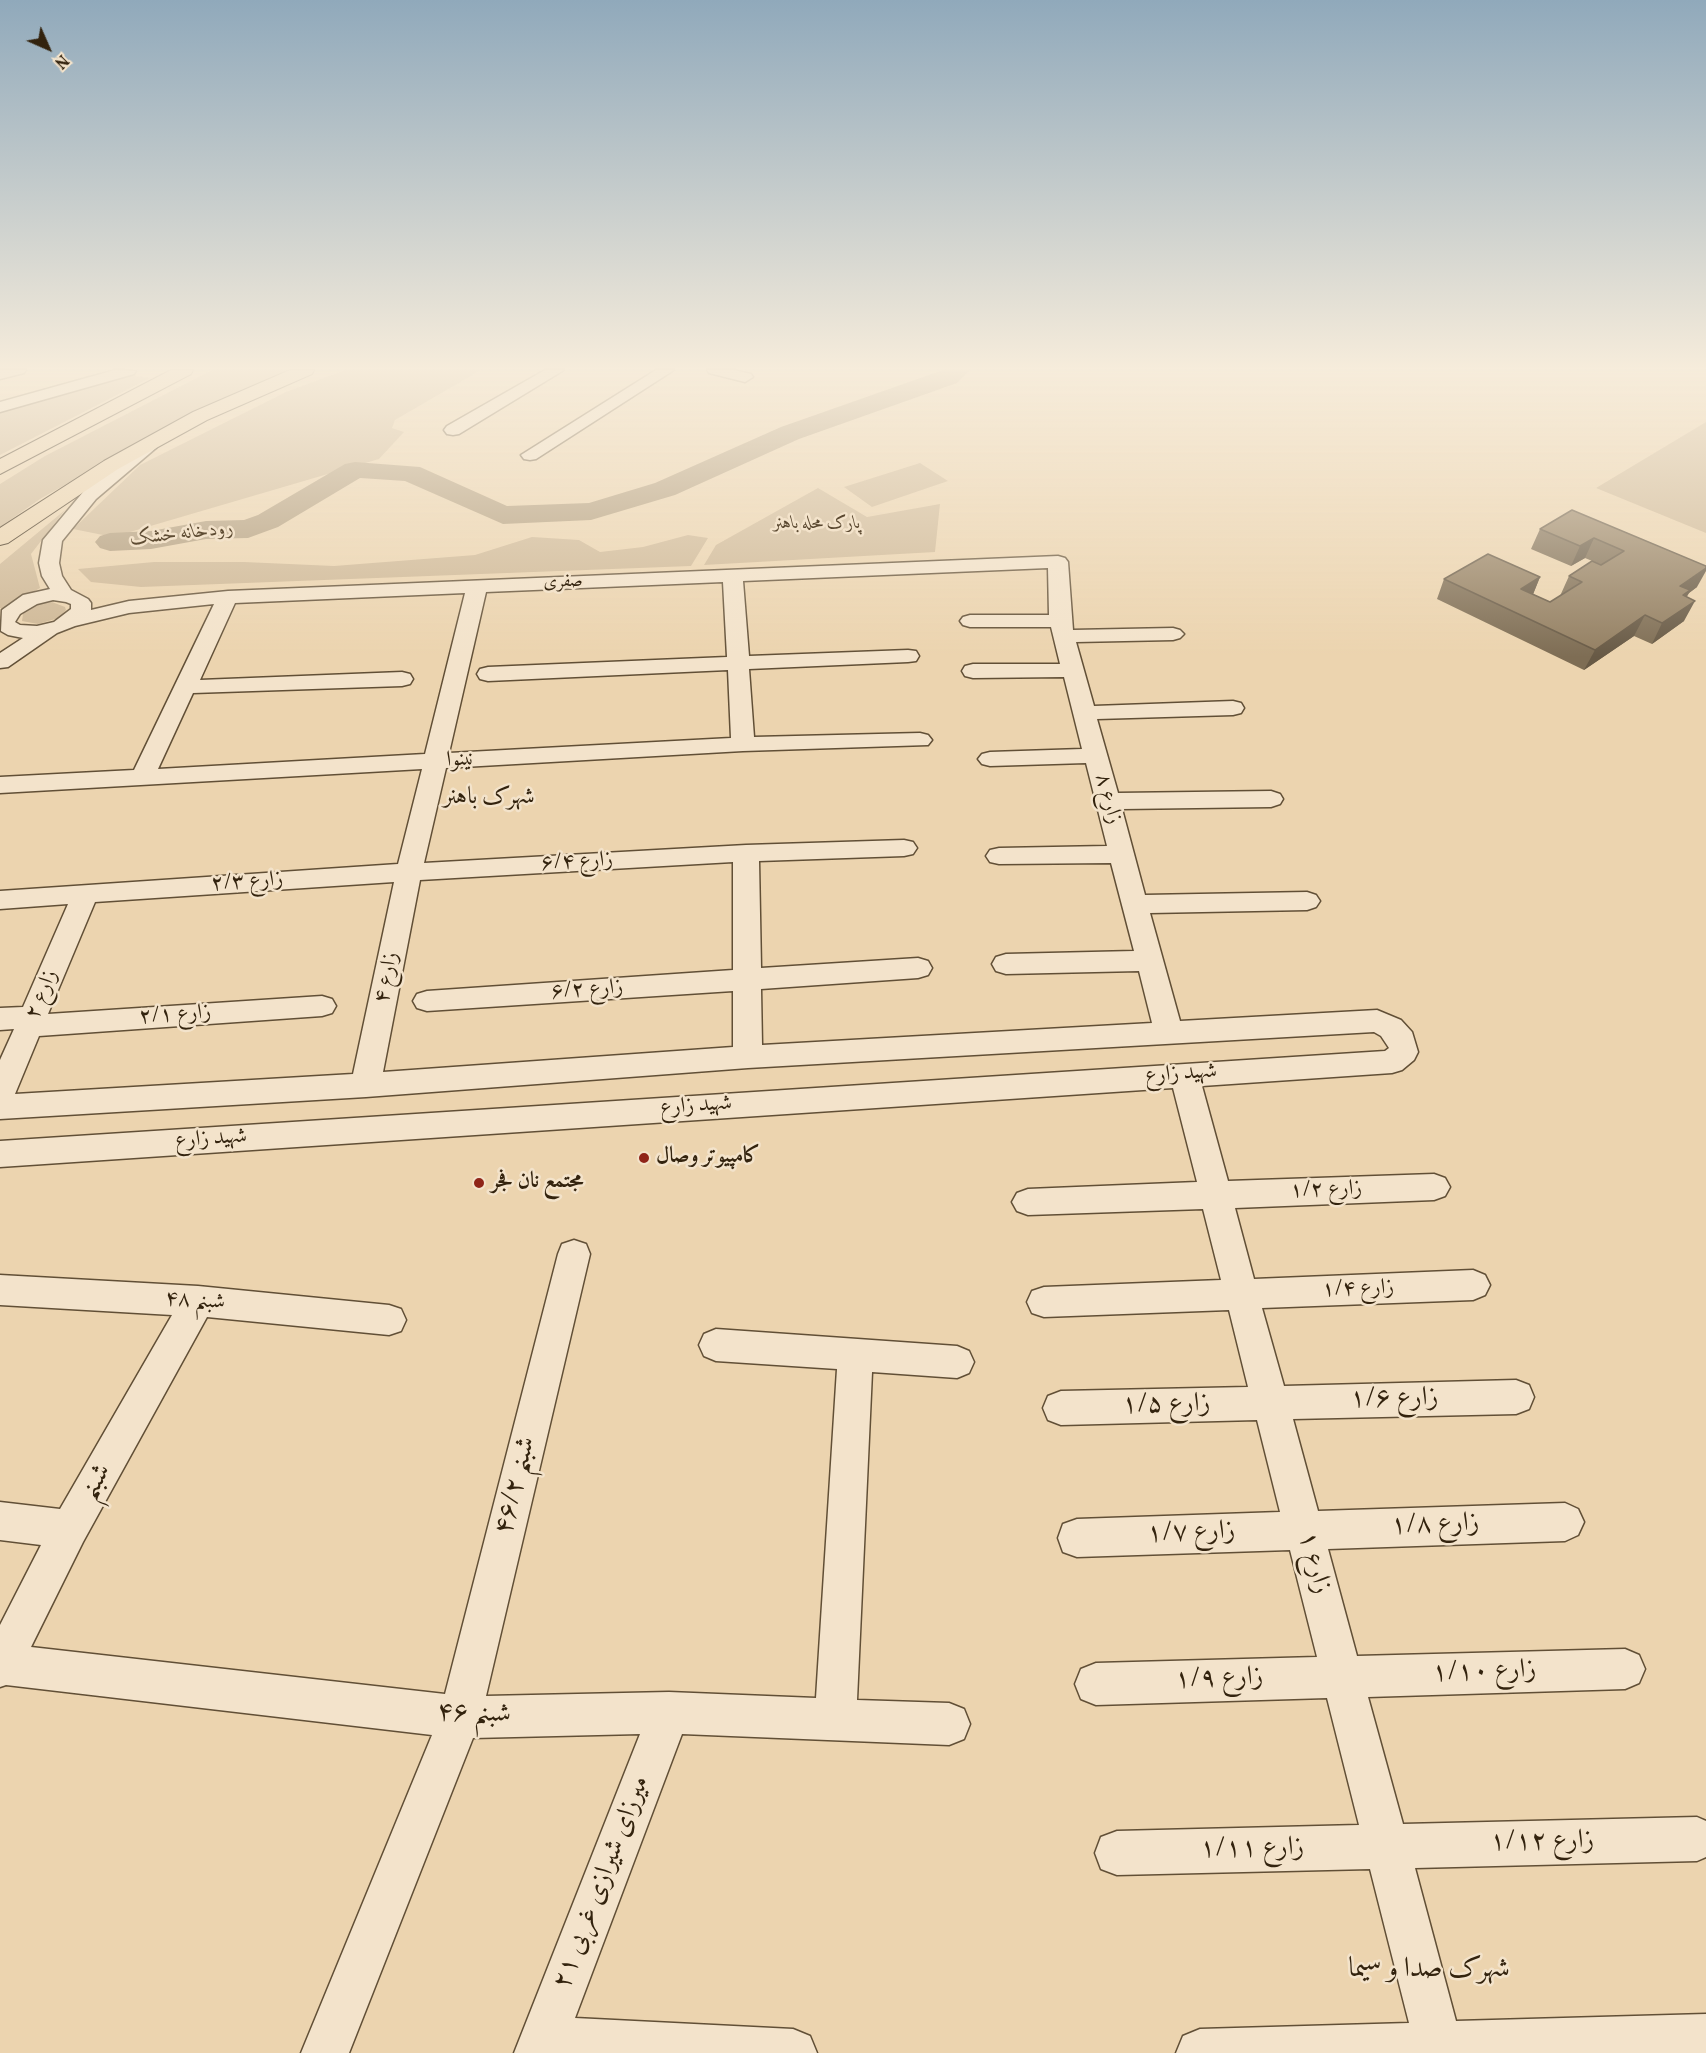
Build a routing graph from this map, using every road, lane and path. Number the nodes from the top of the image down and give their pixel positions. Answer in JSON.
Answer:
{"nodes":[{"id":1,"x":110,"y":466,"type":"edge"},
{"id":2,"x":124,"y":466,"type":"edge"},
{"id":3,"x":0,"y":538,"type":"edge"},
{"id":4,"x":1058,"y":562,"type":"joint"},
{"id":5,"x":733,"y":576,"type":"junction"},
{"id":6,"x":477,"y":587,"type":"junction"},
{"id":7,"x":67,"y":595,"type":"junction"},
{"id":8,"x":228,"y":597,"type":"junction"},
{"id":9,"x":70,"y":621,"type":"junction"},
{"id":10,"x":970,"y":621,"type":"dead end"},
{"id":11,"x":3,"y":626,"type":"edge"},
{"id":12,"x":1063,"y":628,"type":"junction"},
{"id":13,"x":50,"y":630,"type":"junction"},
{"id":14,"x":1173,"y":634,"type":"dead end"},
{"id":15,"x":908,"y":656,"type":"dead end"},
{"id":16,"x":0,"y":662,"type":"edge"},
{"id":17,"x":738,"y":664,"type":"junction"},
{"id":18,"x":1073,"y":670,"type":"junction"},
{"id":19,"x":974,"y":671,"type":"dead end"},
{"id":20,"x":488,"y":674,"type":"dead end"},
{"id":21,"x":402,"y":679,"type":"dead end"},
{"id":22,"x":186,"y":687,"type":"junction"},
{"id":23,"x":1233,"y":708,"type":"dead end"},
{"id":24,"x":1084,"y":713,"type":"junction"},
{"id":25,"x":920,"y":740,"type":"dead end"},
{"id":26,"x":743,"y":744,"type":"junction"},
{"id":27,"x":1096,"y":756,"type":"junction"},
{"id":28,"x":990,"y":759,"type":"dead end"},
{"id":29,"x":437,"y":763,"type":"junction"},
{"id":30,"x":142,"y":778,"type":"junction"},
{"id":31,"x":0,"y":785,"type":"edge"},
{"id":32,"x":1271,"y":799,"type":"dead end"},
{"id":33,"x":1107,"y":801,"type":"junction"},
{"id":34,"x":904,"y":848,"type":"dead end"},
{"id":35,"x":746,"y":853,"type":"junction"},
{"id":36,"x":1121,"y":854,"type":"junction"},
{"id":37,"x":999,"y":856,"type":"dead end"},
{"id":38,"x":409,"y":872,"type":"junction"},
{"id":39,"x":85,"y":895,"type":"junction"},
{"id":40,"x":0,"y":900,"type":"edge"},
{"id":41,"x":1307,"y":902,"type":"dead end"},
{"id":42,"x":1134,"y":904,"type":"junction"},
{"id":43,"x":1149,"y":961,"type":"junction"},
{"id":44,"x":1006,"y":964,"type":"dead end"},
{"id":45,"x":918,"y":968,"type":"dead end"},
{"id":46,"x":747,"y":980,"type":"junction"},
{"id":47,"x":427,"y":1001,"type":"dead end"},
{"id":48,"x":322,"y":1006,"type":"dead end"},
{"id":49,"x":0,"y":1019,"type":"edge"},
{"id":50,"x":31,"y":1022,"type":"junction"},
{"id":51,"x":1169,"y":1033,"type":"junction"},
{"id":52,"x":748,"y":1057,"type":"junction"},
{"id":53,"x":1184,"y":1074,"type":"junction"},
{"id":54,"x":366,"y":1085,"type":"junction"},
{"id":55,"x":0,"y":1094,"type":"edge"},
{"id":56,"x":0,"y":1107,"type":"edge"},
{"id":57,"x":0,"y":1154,"type":"edge"},
{"id":58,"x":1434,"y":1187,"type":"dead end"},
{"id":59,"x":1217,"y":1196,"type":"junction"},
{"id":60,"x":1028,"y":1202,"type":"dead end"},
{"id":61,"x":574,"y":1254,"type":"dead end"},
{"id":62,"x":1473,"y":1285,"type":"dead end"},
{"id":63,"x":0,"y":1290,"type":"edge"},
{"id":64,"x":1242,"y":1294,"type":"junction"},
{"id":65,"x":198,"y":1301,"type":"junction"},
{"id":66,"x":1044,"y":1302,"type":"dead end"},
{"id":67,"x":389,"y":1320,"type":"dead end"},
{"id":68,"x":716,"y":1345,"type":"dead end"},
{"id":69,"x":855,"y":1355,"type":"junction"},
{"id":70,"x":957,"y":1362,"type":"dead end"},
{"id":71,"x":1516,"y":1397,"type":"dead end"},
{"id":72,"x":1271,"y":1403,"type":"junction"},
{"id":73,"x":1061,"y":1408,"type":"dead end"},
{"id":74,"x":0,"y":1521,"type":"edge"},
{"id":75,"x":1565,"y":1522,"type":"dead end"},
{"id":76,"x":70,"y":1529,"type":"junction"},
{"id":77,"x":1304,"y":1530,"type":"junction"},
{"id":78,"x":1077,"y":1538,"type":"dead end"},
{"id":79,"x":1,"y":1665,"type":"edge"},
{"id":80,"x":1625,"y":1669,"type":"dead end"},
{"id":81,"x":1343,"y":1677,"type":"junction"},
{"id":82,"x":1096,"y":1684,"type":"dead end"},
{"id":83,"x":669,"y":1713,"type":"junction"},
{"id":84,"x":460,"y":1717,"type":"junction"},
{"id":85,"x":835,"y":1720,"type":"junction"},
{"id":86,"x":949,"y":1724,"type":"dead end"},
{"id":87,"x":1697,"y":1839,"type":"dead end"},
{"id":88,"x":1388,"y":1846,"type":"junction"},
{"id":89,"x":1117,"y":1853,"type":"dead end"},
{"id":90,"x":1706,"y":2038,"type":"edge"},
{"id":91,"x":540,"y":2047,"type":"edge"},
{"id":92,"x":1440,"y":2050,"type":"edge"},
{"id":93,"x":325,"y":2053,"type":"edge"},
{"id":94,"x":793,"y":2053,"type":"edge"},
{"id":95,"x":1200,"y":2053,"type":"edge"}],
"edges":[{"from":1,"to":3,"type":"highway"},
{"from":2,"to":7,"type":"street"},
{"from":4,"to":5,"type":"street","name":"صفری"},
{"from":4,"to":12,"type":"street","name":"۸ زارع"},
{"from":5,"to":6,"type":"street","name":"صفری"},
{"from":5,"to":17,"type":"street"},
{"from":6,"to":8,"type":"street","name":"صفری"},
{"from":6,"to":29,"type":"street","name":"۴ زارع"},
{"from":7,"to":8,"type":"street"},
{"from":7,"to":9,"type":"street"},
{"from":7,"to":11,"type":"street"},
{"from":8,"to":9,"type":"street","name":"صفری"},
{"from":8,"to":22,"type":"street"},
{"from":9,"to":13,"type":"street","name":"صفری"},
{"from":10,"to":12,"type":"street"},
{"from":11,"to":13,"type":"street"},
{"from":12,"to":14,"type":"street"},
{"from":12,"to":18,"type":"street","name":"۸ زارع"},
{"from":13,"to":16,"type":"street"},
{"from":15,"to":17,"type":"street"},
{"from":17,"to":20,"type":"street"},
{"from":17,"to":26,"type":"street"},
{"from":18,"to":19,"type":"street"},
{"from":18,"to":24,"type":"street","name":"۸ زارع"},
{"from":21,"to":22,"type":"street"},
{"from":22,"to":30,"type":"street"},
{"from":23,"to":24,"type":"street"},
{"from":24,"to":27,"type":"street","name":"۸ زارع"},
{"from":25,"to":26,"type":"street","name":"نینوا"},
{"from":26,"to":29,"type":"street","name":"نینوا"},
{"from":27,"to":28,"type":"street"},
{"from":27,"to":33,"type":"street","name":"۸ زارع"},
{"from":29,"to":30,"type":"street","name":"نینوا"},
{"from":29,"to":38,"type":"street","name":"۴ زارع"},
{"from":30,"to":31,"type":"street","name":"نینوا"},
{"from":32,"to":33,"type":"street"},
{"from":33,"to":36,"type":"street","name":"۸ زارع"},
{"from":34,"to":35,"type":"street","name":"۶/۴ زارع"},
{"from":35,"to":38,"type":"street","name":"۶/۴ زارع"},
{"from":35,"to":46,"type":"street"},
{"from":36,"to":37,"type":"street"},
{"from":36,"to":42,"type":"street","name":"۸ زارع"},
{"from":38,"to":39,"type":"street","name":"۲/۳ زارع"},
{"from":38,"to":54,"type":"street","name":"۴ زارع"},
{"from":39,"to":40,"type":"street","name":"۲/۳ زارع"},
{"from":39,"to":50,"type":"street","name":"۲ زارع"},
{"from":41,"to":42,"type":"street"},
{"from":42,"to":43,"type":"street","name":"۸ زارع"},
{"from":43,"to":44,"type":"street"},
{"from":43,"to":51,"type":"street","name":"۸ زارع"},
{"from":45,"to":46,"type":"street","name":"۶/۲ زارع"},
{"from":46,"to":47,"type":"street","name":"۶/۲ زارع"},
{"from":46,"to":52,"type":"street"},
{"from":48,"to":50,"type":"street","name":"۲/۱ زارع"},
{"from":49,"to":50,"type":"street","name":"۲/۱ زارع"},
{"from":50,"to":55,"type":"street","name":"۲ زارع"},
{"from":51,"to":52,"type":"street","name":"شهید زارع"},
{"from":51,"to":53,"type":"street","name":"شهید زارع"},
{"from":52,"to":54,"type":"street","name":"شهید زارع"},
{"from":53,"to":57,"type":"street","name":"شهید زارع"},
{"from":53,"to":59,"type":"street","name":"۱ زارع"},
{"from":54,"to":56,"type":"street","name":"شهید زارع"},
{"from":58,"to":59,"type":"street","name":"۱/۲ زارع"},
{"from":59,"to":60,"type":"street","name":"۱/۲ زارع"},
{"from":59,"to":64,"type":"street","name":"۱ زارع"},
{"from":61,"to":84,"type":"street","name":"۴۶/۲ شبنم"},
{"from":62,"to":64,"type":"street","name":"۱/۴ زارع"},
{"from":63,"to":65,"type":"street","name":"۴۸ شبنم"},
{"from":64,"to":66,"type":"street","name":"۱/۴ زارع"},
{"from":64,"to":72,"type":"street","name":"۱ زارع"},
{"from":65,"to":67,"type":"street","name":"۴۸ شبنم"},
{"from":65,"to":76,"type":"street","name":"شبنم"},
{"from":68,"to":69,"type":"street"},
{"from":69,"to":70,"type":"street"},
{"from":69,"to":85,"type":"street"},
{"from":71,"to":72,"type":"street","name":"۱/۶ زارع"},
{"from":72,"to":73,"type":"street","name":"۱/۵ زارع"},
{"from":72,"to":77,"type":"street","name":"۱ زارع"},
{"from":74,"to":76,"type":"street"},
{"from":75,"to":77,"type":"street","name":"۱/۸ زارع"},
{"from":76,"to":79,"type":"street","name":"شبنم"},
{"from":77,"to":78,"type":"street","name":"۱/۷ زارع"},
{"from":77,"to":81,"type":"street","name":"۱ زارع"},
{"from":79,"to":84,"type":"street","name":"۴۶ شبنم"},
{"from":80,"to":81,"type":"street","name":"۱/۱۰ زارع"},
{"from":81,"to":82,"type":"street","name":"۱/۹ زارع"},
{"from":81,"to":88,"type":"street","name":"۱ زارع"},
{"from":83,"to":84,"type":"street","name":"۴۶ شبنم"},
{"from":83,"to":85,"type":"street","name":"۴۶ شبنم"},
{"from":83,"to":91,"type":"street","name":"۲۱ میرزای شیرازی غربی"},
{"from":84,"to":93,"type":"street","name":"۴۶/۲ شبنم"},
{"from":85,"to":86,"type":"street","name":"۴۶ شبنم"},
{"from":87,"to":88,"type":"street","name":"۱/۱۲ زارع"},
{"from":88,"to":89,"type":"street","name":"۱/۱۱ زارع"},
{"from":88,"to":92,"type":"street","name":"۱ زارع"},
{"from":90,"to":92,"type":"street"},
{"from":91,"to":94,"type":"street"},
{"from":92,"to":95,"type":"street"}]}
